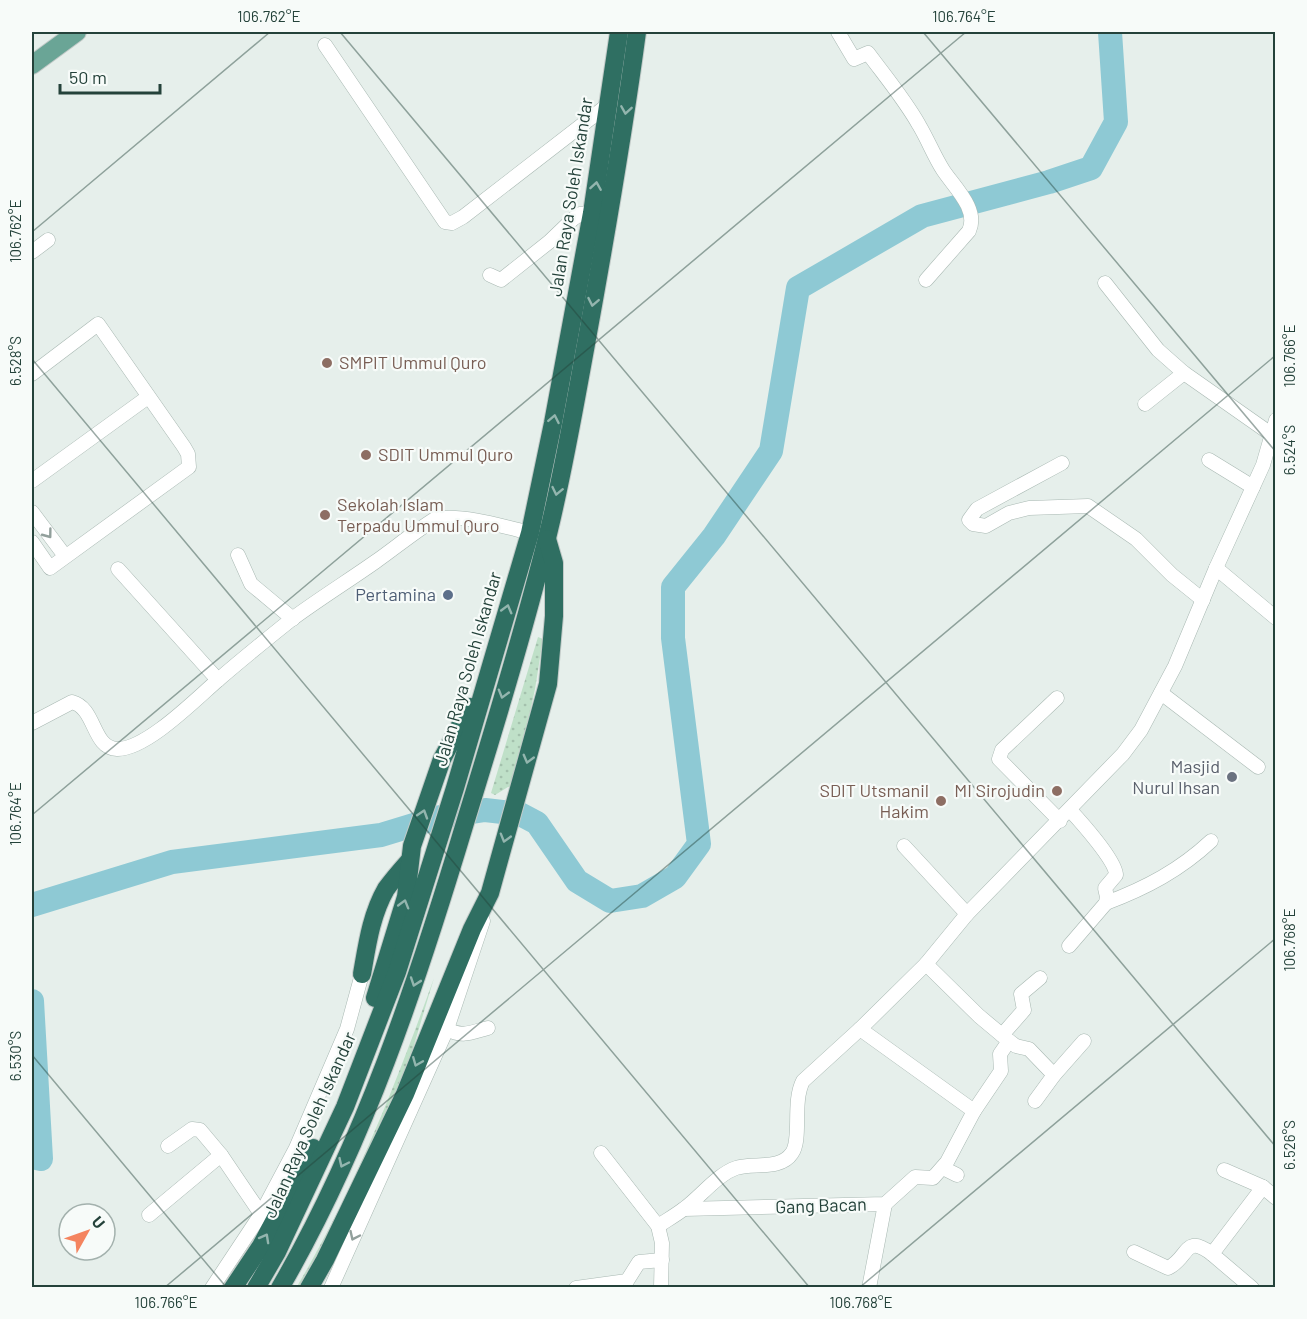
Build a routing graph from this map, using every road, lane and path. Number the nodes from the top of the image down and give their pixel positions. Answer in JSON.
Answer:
{"nodes":[{"id":1,"x":77,"y":32,"type":"edge"},
{"id":2,"x":619,"y":32,"type":"edge"},
{"id":3,"x":637,"y":32,"type":"edge"},
{"id":4,"x":838,"y":32,"type":"edge"},
{"id":5,"x":325,"y":45,"type":"dead end"},
{"id":6,"x":32,"y":65,"type":"edge"},
{"id":7,"x":623,"y":68,"type":"junction"},
{"id":8,"x":609,"y":104,"type":"junction"},
{"id":9,"x":592,"y":213,"type":"junction"},
{"id":10,"x":48,"y":240,"type":"dead end"},
{"id":11,"x":32,"y":252,"type":"edge"},
{"id":12,"x":490,"y":275,"type":"dead end"},
{"id":13,"x":926,"y":280,"type":"dead end"},
{"id":14,"x":1105,"y":283,"type":"dead end"},
{"id":15,"x":1184,"y":373,"type":"junction"},
{"id":16,"x":32,"y":374,"type":"edge"},
{"id":17,"x":148,"y":397,"type":"junction"},
{"id":18,"x":1145,"y":404,"type":"dead end"},
{"id":19,"x":1273,"y":427,"type":"edge"},
{"id":20,"x":1209,"y":460,"type":"dead end"},
{"id":21,"x":1062,"y":463,"type":"dead end"},
{"id":22,"x":1263,"y":465,"type":"junction"},
{"id":23,"x":1275,"y":474,"type":"edge"},
{"id":24,"x":32,"y":481,"type":"edge"},
{"id":25,"x":1252,"y":487,"type":"junction"},
{"id":26,"x":32,"y":512,"type":"edge"},
{"id":27,"x":538,"y":535,"type":"junction"},
{"id":28,"x":32,"y":542,"type":"edge"},
{"id":29,"x":238,"y":555,"type":"dead end"},
{"id":30,"x":66,"y":556,"type":"junction"},
{"id":31,"x":1216,"y":568,"type":"junction"},
{"id":32,"x":118,"y":569,"type":"dead end"},
{"id":33,"x":1203,"y":600,"type":"junction"},
{"id":34,"x":1275,"y":618,"type":"edge"},
{"id":35,"x":293,"y":619,"type":"junction"},
{"id":36,"x":492,"y":665,"type":"junction"},
{"id":37,"x":218,"y":680,"type":"junction"},
{"id":38,"x":1161,"y":693,"type":"junction"},
{"id":39,"x":1057,"y":698,"type":"dead end"},
{"id":40,"x":32,"y":723,"type":"edge"},
{"id":41,"x":1258,"y":767,"type":"dead end"},
{"id":42,"x":1070,"y":810,"type":"junction"},
{"id":43,"x":1060,"y":821,"type":"junction"},
{"id":44,"x":1211,"y":841,"type":"dead end"},
{"id":45,"x":904,"y":846,"type":"dead end"},
{"id":46,"x":411,"y":853,"type":"junction"},
{"id":47,"x":490,"y":890,"type":"junction"},
{"id":48,"x":1106,"y":903,"type":"junction"},
{"id":49,"x":967,"y":914,"type":"junction"},
{"id":50,"x":1069,"y":946,"type":"dead end"},
{"id":51,"x":926,"y":964,"type":"junction"},
{"id":52,"x":362,"y":975,"type":"joint"},
{"id":53,"x":1040,"y":978,"type":"dead end"},
{"id":54,"x":488,"y":1028,"type":"dead end"},
{"id":55,"x":447,"y":1029,"type":"junction"},
{"id":56,"x":860,"y":1029,"type":"junction"},
{"id":57,"x":1006,"y":1038,"type":"junction"},
{"id":58,"x":1084,"y":1041,"type":"dead end"},
{"id":59,"x":1054,"y":1075,"type":"junction"},
{"id":60,"x":1035,"y":1101,"type":"dead end"},
{"id":61,"x":974,"y":1111,"type":"junction"},
{"id":62,"x":168,"y":1146,"type":"dead end"},
{"id":63,"x":601,"y":1153,"type":"dead end"},
{"id":64,"x":221,"y":1155,"type":"junction"},
{"id":65,"x":942,"y":1168,"type":"junction"},
{"id":66,"x":1224,"y":1170,"type":"dead end"},
{"id":67,"x":957,"y":1175,"type":"dead end"},
{"id":68,"x":1263,"y":1186,"type":"junction"},
{"id":69,"x":1275,"y":1198,"type":"edge"},
{"id":70,"x":885,"y":1204,"type":"junction"},
{"id":71,"x":684,"y":1209,"type":"junction"},
{"id":72,"x":261,"y":1214,"type":"junction"},
{"id":73,"x":149,"y":1215,"type":"dead end"},
{"id":74,"x":658,"y":1226,"type":"junction"},
{"id":75,"x":1134,"y":1252,"type":"dead end"},
{"id":76,"x":1212,"y":1254,"type":"junction"},
{"id":77,"x":663,"y":1260,"type":"junction"},
{"id":78,"x":212,"y":1287,"type":"edge"},
{"id":79,"x":233,"y":1287,"type":"edge"},
{"id":80,"x":256,"y":1287,"type":"edge"},
{"id":81,"x":279,"y":1287,"type":"edge"},
{"id":82,"x":309,"y":1287,"type":"edge"},
{"id":83,"x":332,"y":1287,"type":"edge"},
{"id":84,"x":576,"y":1287,"type":"edge"},
{"id":85,"x":661,"y":1287,"type":"edge"},
{"id":86,"x":869,"y":1287,"type":"edge"},
{"id":87,"x":1252,"y":1287,"type":"edge"}],
"edges":[{"from":1,"to":6,"type":"main road"},
{"from":2,"to":7,"type":"highway","name":"Jalan Raya Soleh Iskandar"},
{"from":3,"to":7,"type":"highway","name":"Jalan Raya Soleh Iskandar"},
{"from":4,"to":13,"type":"street"},
{"from":5,"to":8,"type":"street"},
{"from":7,"to":8,"type":"highway","name":"Jalan Raya Soleh Iskandar"},
{"from":7,"to":27,"type":"highway","name":"Jalan Raya Soleh Iskandar","one_way":true},
{"from":9,"to":8,"type":"highway","name":"Jalan Raya Soleh Iskandar","one_way":true},
{"from":9,"to":12,"type":"street"},
{"from":27,"to":9,"type":"highway","name":"Jalan Raya Soleh Iskandar","one_way":true},
{"from":10,"to":11,"type":"street"},
{"from":14,"to":15,"type":"street"},
{"from":15,"to":18,"type":"street"},
{"from":15,"to":19,"type":"street"},
{"from":16,"to":17,"type":"street"},
{"from":17,"to":24,"type":"street"},
{"from":17,"to":30,"type":"street"},
{"from":19,"to":22,"type":"street"},
{"from":20,"to":25,"type":"street"},
{"from":21,"to":33,"type":"street"},
{"from":22,"to":23,"type":"street"},
{"from":22,"to":25,"type":"street"},
{"from":25,"to":31,"type":"street"},
{"from":26,"to":30,"type":"street","one_way":true},
{"from":27,"to":35,"type":"street"},
{"from":36,"to":27,"type":"highway","name":"Jalan Raya Soleh Iskandar","one_way":true},
{"from":27,"to":47,"type":"highway","one_way":true},
{"from":27,"to":81,"type":"highway","name":"Jalan Raya Soleh Iskandar","one_way":true},
{"from":28,"to":30,"type":"street"},
{"from":29,"to":35,"type":"street"},
{"from":31,"to":33,"type":"street"},
{"from":31,"to":34,"type":"street"},
{"from":32,"to":37,"type":"street"},
{"from":33,"to":38,"type":"street"},
{"from":35,"to":37,"type":"street"},
{"from":46,"to":36,"type":"highway","one_way":true},
{"from":36,"to":80,"type":"highway","name":"Jalan Raya Soleh Iskandar"},
{"from":37,"to":40,"type":"street"},
{"from":38,"to":41,"type":"street"},
{"from":38,"to":42,"type":"street"},
{"from":39,"to":43,"type":"street"},
{"from":42,"to":43,"type":"street"},
{"from":42,"to":48,"type":"street"},
{"from":43,"to":49,"type":"street"},
{"from":44,"to":48,"type":"street"},
{"from":45,"to":49,"type":"street"},
{"from":46,"to":52,"type":"highway"},
{"from":79,"to":46,"type":"highway","one_way":true},
{"from":47,"to":55,"type":"street"},
{"from":47,"to":82,"type":"highway","one_way":true},
{"from":48,"to":50,"type":"street"},
{"from":49,"to":51,"type":"street"},
{"from":51,"to":56,"type":"street"},
{"from":51,"to":57,"type":"street"},
{"from":52,"to":72,"type":"street"},
{"from":53,"to":57,"type":"street"},
{"from":54,"to":55,"type":"street"},
{"from":55,"to":83,"type":"street","one_way":true},
{"from":56,"to":61,"type":"street"},
{"from":56,"to":71,"type":"street"},
{"from":57,"to":59,"type":"street"},
{"from":57,"to":61,"type":"street"},
{"from":58,"to":59,"type":"street"},
{"from":59,"to":60,"type":"street"},
{"from":61,"to":65,"type":"street"},
{"from":62,"to":64,"type":"street"},
{"from":63,"to":74,"type":"street"},
{"from":64,"to":72,"type":"street"},
{"from":64,"to":73,"type":"street"},
{"from":65,"to":67,"type":"street"},
{"from":65,"to":70,"type":"street","name":"Gang Bacan"},
{"from":66,"to":68,"type":"street"},
{"from":68,"to":69,"type":"street"},
{"from":68,"to":76,"type":"street"},
{"from":70,"to":71,"type":"street","name":"Gang Bacan"},
{"from":70,"to":86,"type":"street"},
{"from":71,"to":74,"type":"street"},
{"from":72,"to":78,"type":"street"},
{"from":74,"to":77,"type":"street"},
{"from":75,"to":76,"type":"street"},
{"from":76,"to":87,"type":"street"},
{"from":77,"to":84,"type":"street"},
{"from":77,"to":85,"type":"street"}]}
